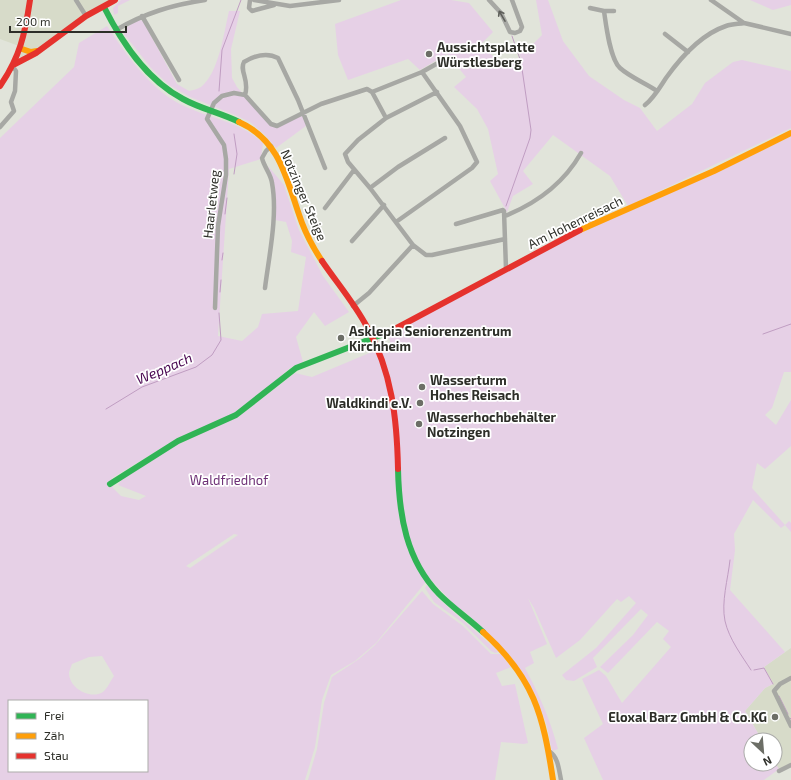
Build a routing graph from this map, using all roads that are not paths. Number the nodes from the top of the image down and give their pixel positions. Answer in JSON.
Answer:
{"nodes":[{"id":1,"x":30,"y":0,"type":"edge"},
{"id":2,"x":76,"y":0,"type":"edge"},
{"id":3,"x":115,"y":0,"type":"edge"},
{"id":4,"x":205,"y":0,"type":"edge"},
{"id":5,"x":250,"y":0,"type":"edge"},
{"id":6,"x":254,"y":0,"type":"edge"},
{"id":7,"x":339,"y":0,"type":"edge"},
{"id":8,"x":489,"y":0,"type":"edge"},
{"id":9,"x":512,"y":0,"type":"edge"},
{"id":10,"x":711,"y":0,"type":"edge"},
{"id":11,"x":275,"y":4,"type":"junction"},
{"id":12,"x":104,"y":7,"type":"junction"},
{"id":13,"x":590,"y":8,"type":"dead end"},
{"id":14,"x":614,"y":11,"type":"dead end"},
{"id":15,"x":604,"y":12,"type":"junction"},
{"id":16,"x":86,"y":16,"type":"junction"},
{"id":17,"x":142,"y":16,"type":"junction"},
{"id":18,"x":744,"y":22,"type":"junction"},
{"id":19,"x":116,"y":30,"type":"junction"},
{"id":20,"x":665,"y":34,"type":"dead end"},
{"id":21,"x":791,"y":34,"type":"edge"},
{"id":22,"x":42,"y":48,"type":"junction"},
{"id":23,"x":22,"y":49,"type":"junction"},
{"id":24,"x":688,"y":52,"type":"junction"},
{"id":25,"x":438,"y":63,"type":"dead end"},
{"id":26,"x":14,"y":66,"type":"junction"},
{"id":27,"x":422,"y":72,"type":"junction"},
{"id":28,"x":179,"y":80,"type":"dead end"},
{"id":29,"x":0,"y":86,"type":"edge"},
{"id":30,"x":657,"y":91,"type":"junction"},
{"id":31,"x":372,"y":92,"type":"junction"},
{"id":32,"x":437,"y":92,"type":"junction"},
{"id":33,"x":245,"y":95,"type":"junction"},
{"id":34,"x":645,"y":105,"type":"dead end"},
{"id":35,"x":212,"y":110,"type":"junction"},
{"id":36,"x":303,"y":113,"type":"junction"},
{"id":37,"x":386,"y":118,"type":"junction"},
{"id":38,"x":0,"y":128,"type":"edge"},
{"id":39,"x":791,"y":133,"type":"edge"},
{"id":40,"x":445,"y":138,"type":"dead end"},
{"id":41,"x":271,"y":146,"type":"junction"},
{"id":42,"x":581,"y":153,"type":"dead end"},
{"id":43,"x":325,"y":168,"type":"dead end"},
{"id":44,"x":354,"y":170,"type":"junction"},
{"id":45,"x":370,"y":188,"type":"junction"},
{"id":46,"x":384,"y":206,"type":"junction"},
{"id":47,"x":325,"y":208,"type":"dead end"},
{"id":48,"x":505,"y":216,"type":"junction"},
{"id":49,"x":396,"y":222,"type":"junction"},
{"id":50,"x":456,"y":224,"type":"dead end"},
{"id":51,"x":505,"y":239,"type":"junction"},
{"id":52,"x":352,"y":241,"type":"dead end"},
{"id":53,"x":413,"y":245,"type":"junction"},
{"id":54,"x":506,"y":269,"type":"junction"},
{"id":55,"x":265,"y":288,"type":"dead end"},
{"id":56,"x":353,"y":306,"type":"junction"},
{"id":57,"x":214,"y":308,"type":"dead end"},
{"id":58,"x":374,"y":340,"type":"junction"},
{"id":59,"x":110,"y":484,"type":"dead end"},
{"id":60,"x":791,"y":678,"type":"edge"},
{"id":61,"x":791,"y":726,"type":"edge"},
{"id":62,"x":550,"y":752,"type":"junction"},
{"id":63,"x":553,"y":780,"type":"edge"},
{"id":64,"x":561,"y":780,"type":"edge"}],
"edges":[{"from":1,"to":23,"type":"main road"},
{"from":2,"to":16,"type":"street"},
{"from":3,"to":12,"type":"main road"},
{"from":4,"to":17,"type":"street"},
{"from":5,"to":11,"type":"street"},
{"from":6,"to":11,"type":"street"},
{"from":7,"to":11,"type":"street"},
{"from":9,"to":8,"type":"street","one_way":true},
{"from":10,"to":18,"type":"street"},
{"from":12,"to":16,"type":"main road"},
{"from":12,"to":19,"type":"main road","name":"Notzinger Steige"},
{"from":13,"to":15,"type":"street"},
{"from":14,"to":15,"type":"street"},
{"from":15,"to":30,"type":"street"},
{"from":16,"to":22,"type":"main road"},
{"from":17,"to":19,"type":"street"},
{"from":17,"to":28,"type":"street"},
{"from":18,"to":21,"type":"street"},
{"from":18,"to":24,"type":"street"},
{"from":19,"to":35,"type":"main road","name":"Notzinger Steige"},
{"from":20,"to":24,"type":"street"},
{"from":22,"to":23,"type":"main road"},
{"from":22,"to":26,"type":"main road"},
{"from":23,"to":26,"type":"main road"},
{"from":24,"to":30,"type":"street"},
{"from":25,"to":27,"type":"street"},
{"from":26,"to":29,"type":"main road"},
{"from":26,"to":38,"type":"street"},
{"from":27,"to":31,"type":"street"},
{"from":27,"to":32,"type":"street"},
{"from":30,"to":34,"type":"street"},
{"from":31,"to":36,"type":"street"},
{"from":31,"to":37,"type":"street"},
{"from":32,"to":37,"type":"street"},
{"from":32,"to":49,"type":"street"},
{"from":33,"to":35,"type":"street"},
{"from":33,"to":36,"type":"street"},
{"from":33,"to":36,"type":"street"},
{"from":35,"to":41,"type":"main road","name":"Notzinger Steige"},
{"from":35,"to":57,"type":"street","name":"Haarletweg"},
{"from":36,"to":43,"type":"street"},
{"from":37,"to":44,"type":"street"},
{"from":39,"to":54,"type":"main road","name":"Am Hohenreisach"},
{"from":40,"to":45,"type":"street"},
{"from":41,"to":55,"type":"street"},
{"from":41,"to":56,"type":"main road","name":"Notzinger Steige"},
{"from":42,"to":48,"type":"street"},
{"from":44,"to":45,"type":"street"},
{"from":44,"to":47,"type":"street"},
{"from":45,"to":46,"type":"street"},
{"from":46,"to":49,"type":"street"},
{"from":46,"to":52,"type":"street"},
{"from":48,"to":50,"type":"street"},
{"from":48,"to":51,"type":"street"},
{"from":49,"to":53,"type":"street"},
{"from":51,"to":53,"type":"street"},
{"from":51,"to":54,"type":"street"},
{"from":53,"to":56,"type":"street"},
{"from":54,"to":58,"type":"main road","name":"Am Hohenreisach"},
{"from":56,"to":58,"type":"main road","name":"Notzinger Steige"},
{"from":58,"to":59,"type":"main road"},
{"from":58,"to":62,"type":"main road","name":"Notzinger Steige"},
{"from":60,"to":61,"type":"street"},
{"from":62,"to":63,"type":"main road","name":"Notzinger Steige"},
{"from":62,"to":64,"type":"street"}]}
